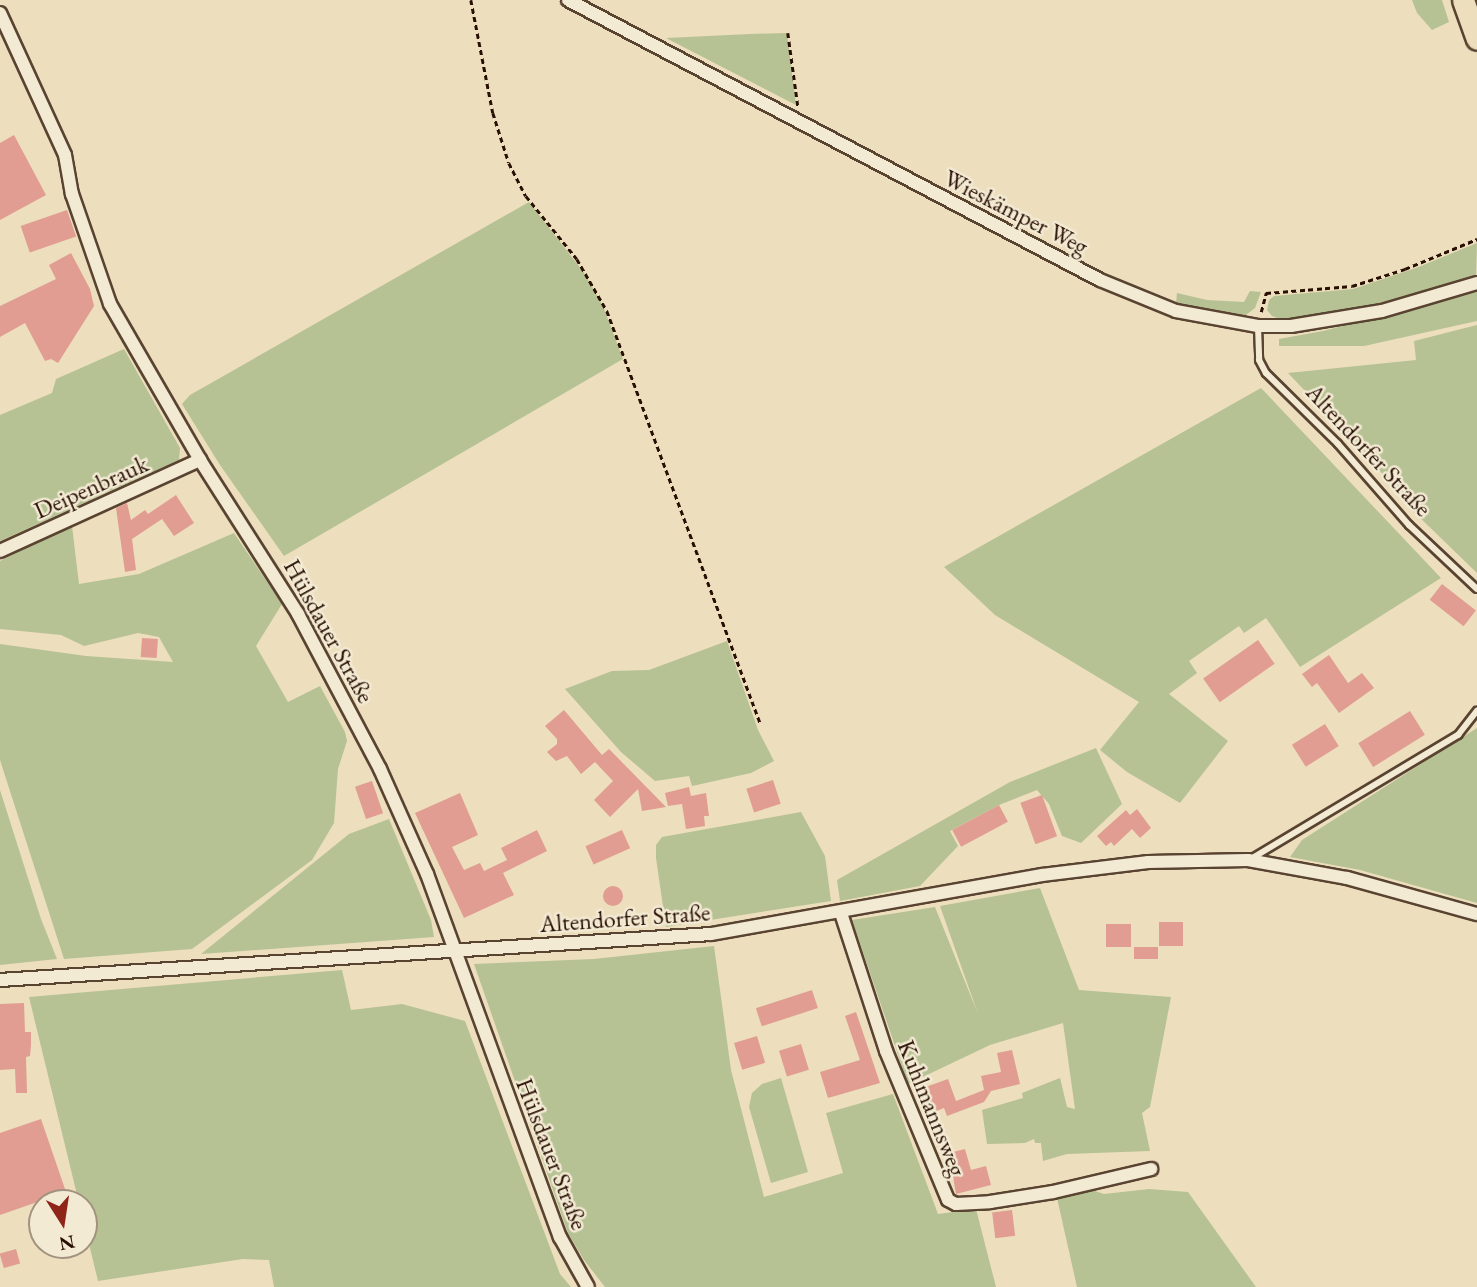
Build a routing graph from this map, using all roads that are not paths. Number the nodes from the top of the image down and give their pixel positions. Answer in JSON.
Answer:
{"nodes":[{"id":1,"x":568,"y":0,"type":"edge"},
{"id":2,"x":1463,"y":0,"type":"edge"},
{"id":3,"x":0,"y":13,"type":"edge"},
{"id":4,"x":1477,"y":39,"type":"edge"},
{"id":5,"x":1477,"y":283,"type":"edge"},
{"id":6,"x":1258,"y":326,"type":"junction"},
{"id":7,"x":200,"y":460,"type":"junction"},
{"id":8,"x":0,"y":551,"type":"edge"},
{"id":9,"x":1477,"y":589,"type":"edge"},
{"id":10,"x":1477,"y":710,"type":"edge"},
{"id":11,"x":1248,"y":860,"type":"junction"},
{"id":12,"x":841,"y":913,"type":"junction"},
{"id":13,"x":1477,"y":914,"type":"edge"},
{"id":14,"x":454,"y":951,"type":"junction"},
{"id":15,"x":0,"y":980,"type":"edge"},
{"id":16,"x":1151,"y":1169,"type":"dead end"},
{"id":17,"x":588,"y":1287,"type":"edge"}],
"edges":[{"from":1,"to":6,"type":"street","name":"Wieskämper Weg"},
{"from":2,"to":4,"type":"highway"},
{"from":3,"to":7,"type":"street","name":"Hülsdauer Straße"},
{"from":5,"to":6,"type":"street","name":"Wieskämper Weg"},
{"from":6,"to":9,"type":"lane","name":"Altendorfer Straße"},
{"from":7,"to":8,"type":"street","name":"Deipenbrauk"},
{"from":7,"to":14,"type":"street","name":"Hülsdauer Straße"},
{"from":10,"to":11,"type":"lane","name":"Altendorfer Straße"},
{"from":11,"to":12,"type":"street","name":"Altendorfer Straße"},
{"from":11,"to":13,"type":"street","name":"Altendorfer Straße"},
{"from":12,"to":14,"type":"street","name":"Altendorfer Straße"},
{"from":12,"to":16,"type":"street","name":"Kuhlmannsweg"},
{"from":14,"to":15,"type":"street","name":"Altendorfer Straße"},
{"from":14,"to":17,"type":"street","name":"Hülsdauer Straße"}]}
